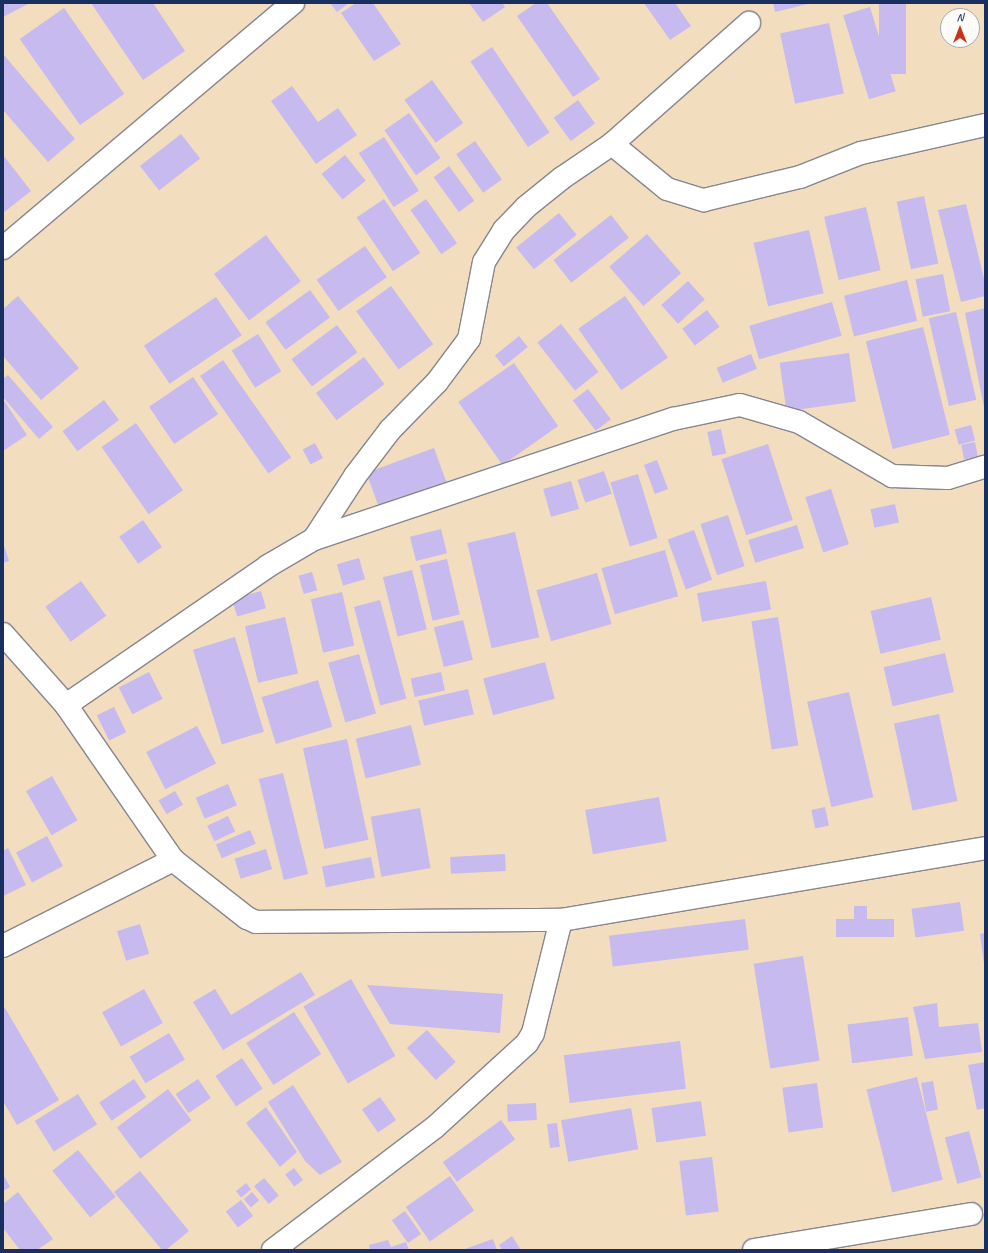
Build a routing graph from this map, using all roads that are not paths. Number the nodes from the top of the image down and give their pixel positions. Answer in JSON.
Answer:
{"nodes":[{"id":1,"x":293,"y":3,"type":"edge"},
{"id":2,"x":749,"y":23,"type":"dead end"},
{"id":3,"x":985,"y":125,"type":"edge"},
{"id":4,"x":612,"y":144,"type":"junction"},
{"id":5,"x":3,"y":248,"type":"edge"},
{"id":6,"x":985,"y":467,"type":"edge"},
{"id":7,"x":314,"y":539,"type":"junction"},
{"id":8,"x":3,"y":634,"type":"edge"},
{"id":9,"x":66,"y":705,"type":"junction"},
{"id":10,"x":985,"y":848,"type":"edge"},
{"id":11,"x":173,"y":860,"type":"junction"},
{"id":12,"x":561,"y":920,"type":"junction"},
{"id":13,"x":3,"y":946,"type":"edge"},
{"id":14,"x":971,"y":1214,"type":"dead end"},
{"id":15,"x":273,"y":1250,"type":"edge"},
{"id":16,"x":754,"y":1250,"type":"edge"}],
"edges":[{"from":1,"to":5,"type":"street"},
{"from":2,"to":4,"type":"street"},
{"from":3,"to":4,"type":"street"},
{"from":4,"to":7,"type":"street"},
{"from":6,"to":7,"type":"street"},
{"from":7,"to":9,"type":"street"},
{"from":8,"to":9,"type":"street"},
{"from":9,"to":11,"type":"street"},
{"from":10,"to":12,"type":"street"},
{"from":11,"to":12,"type":"street"},
{"from":11,"to":13,"type":"street"},
{"from":12,"to":15,"type":"street"},
{"from":14,"to":16,"type":"street"}]}
